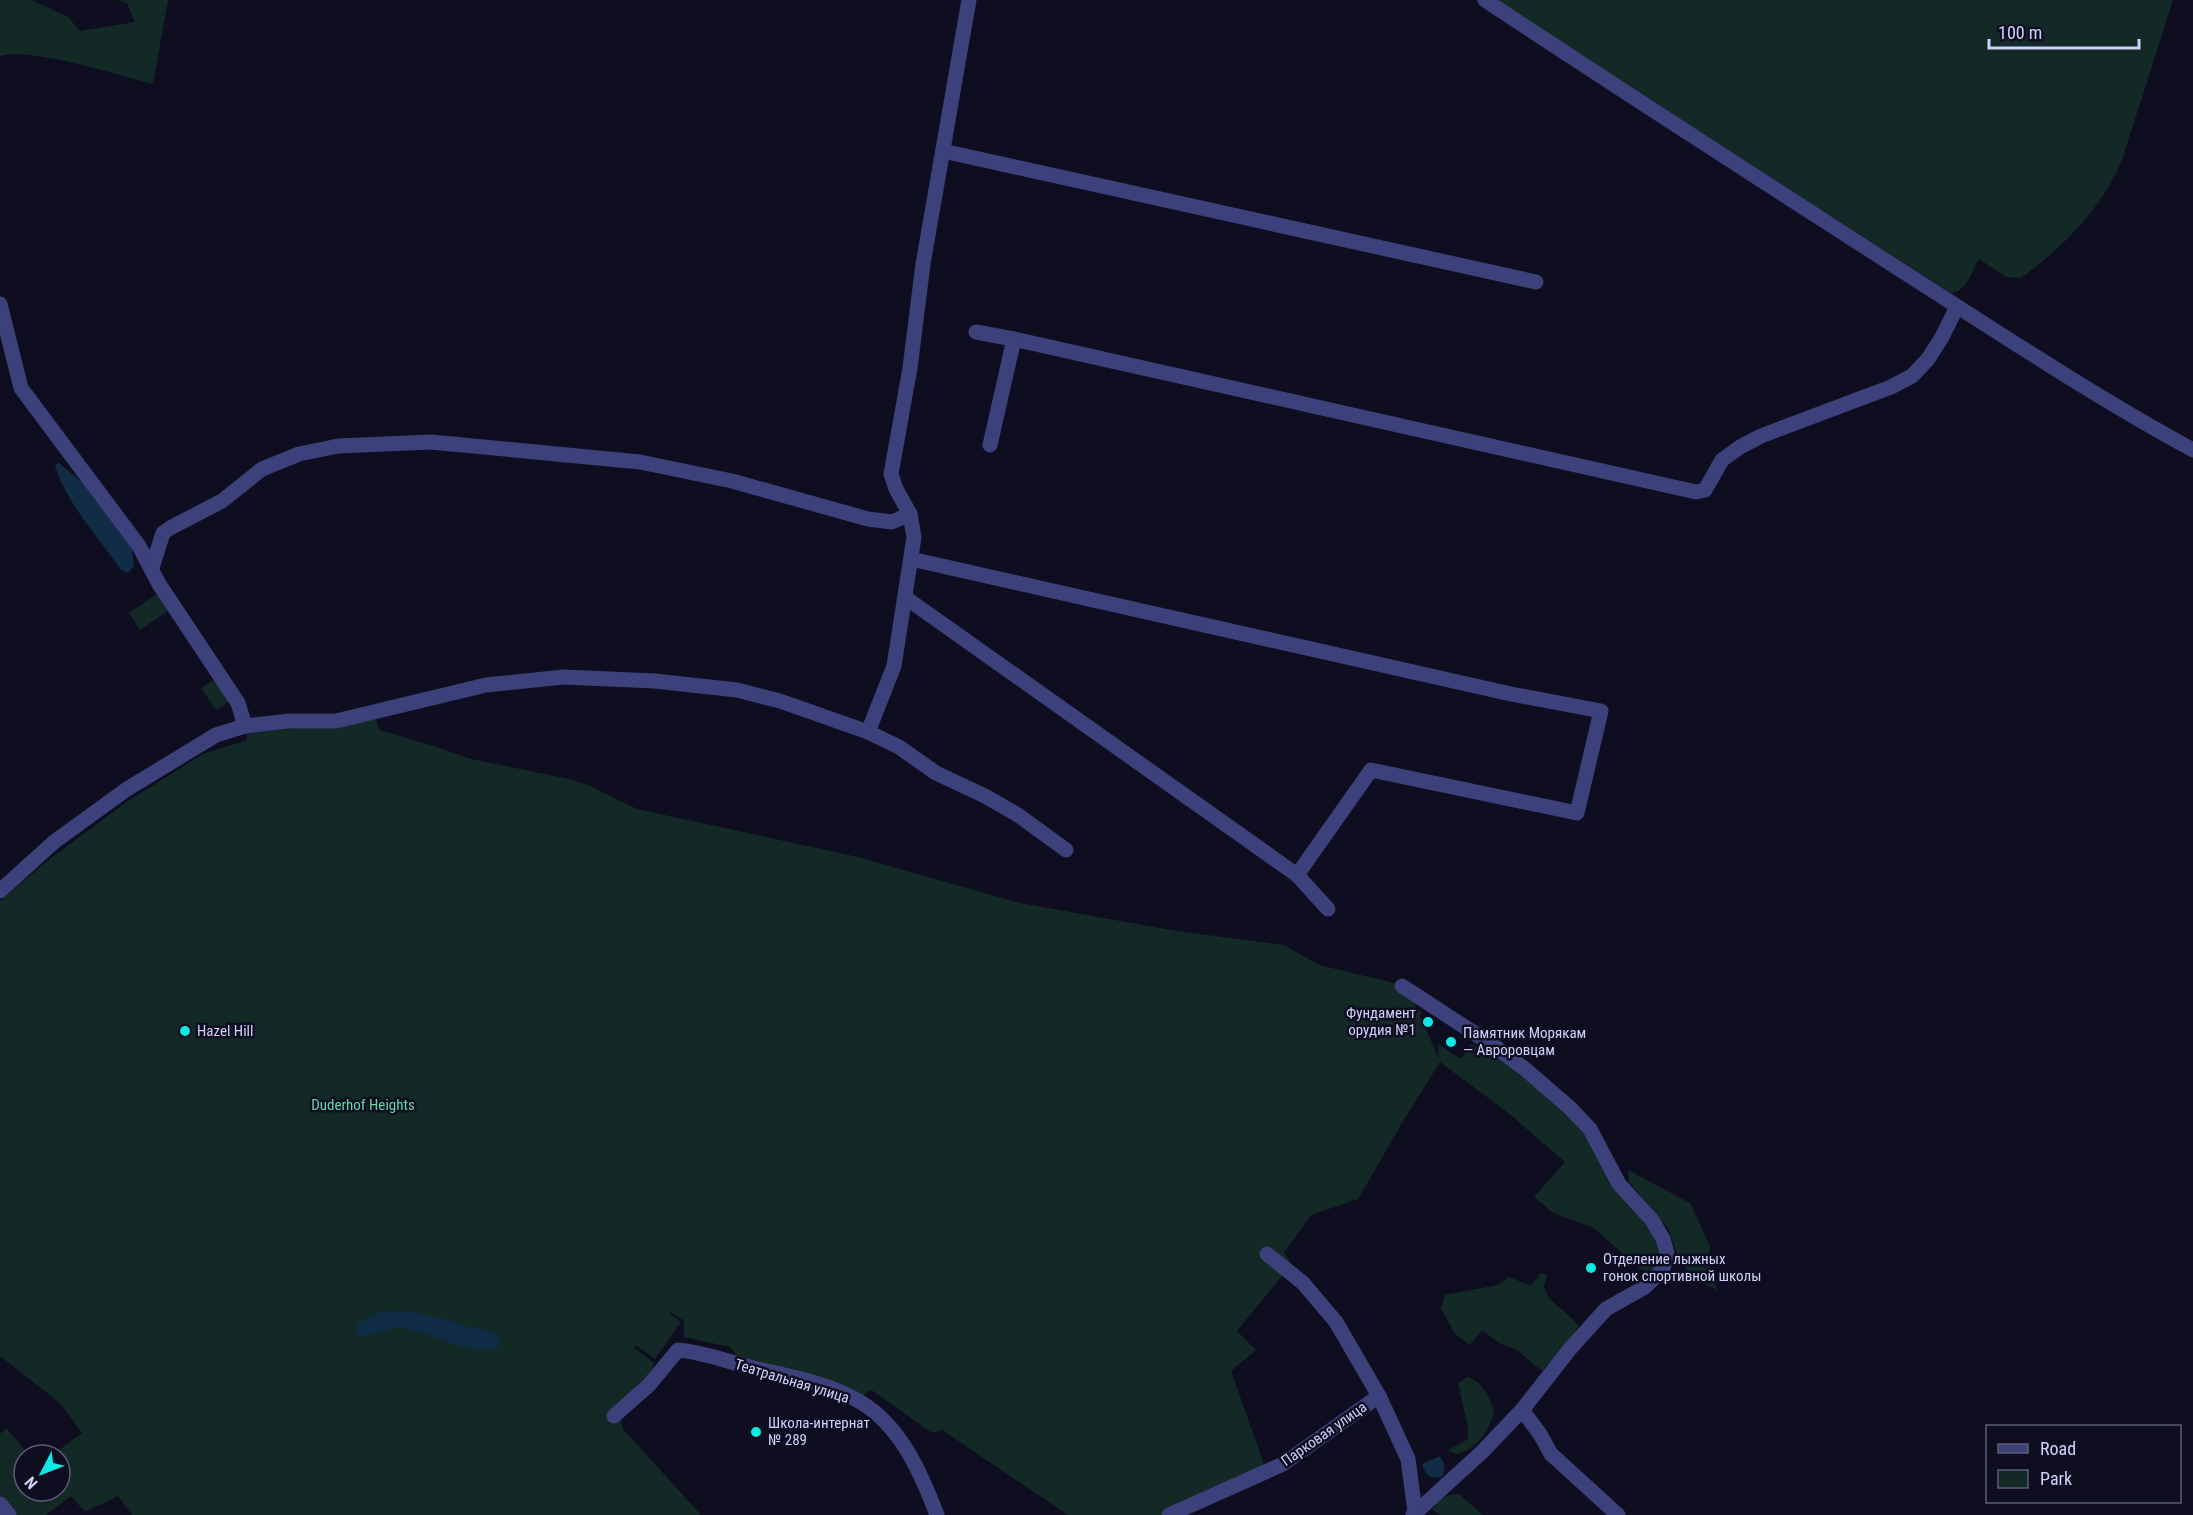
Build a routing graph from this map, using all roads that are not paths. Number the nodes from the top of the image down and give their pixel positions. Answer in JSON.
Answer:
{"nodes":[{"id":1,"x":969,"y":0,"type":"edge"},
{"id":2,"x":1485,"y":0,"type":"edge"},
{"id":3,"x":943,"y":151,"type":"junction"},
{"id":4,"x":1536,"y":282,"type":"dead end"},
{"id":5,"x":0,"y":304,"type":"edge"},
{"id":6,"x":1958,"y":307,"type":"junction"},
{"id":7,"x":976,"y":332,"type":"dead end"},
{"id":8,"x":1014,"y":339,"type":"junction"},
{"id":9,"x":990,"y":445,"type":"dead end"},
{"id":10,"x":2193,"y":450,"type":"edge"},
{"id":11,"x":910,"y":514,"type":"junction"},
{"id":12,"x":911,"y":559,"type":"junction"},
{"id":13,"x":152,"y":568,"type":"junction"},
{"id":14,"x":906,"y":598,"type":"junction"},
{"id":15,"x":245,"y":726,"type":"junction"},
{"id":16,"x":868,"y":732,"type":"junction"},
{"id":17,"x":1065,"y":850,"type":"dead end"},
{"id":18,"x":1297,"y":876,"type":"junction"},
{"id":19,"x":0,"y":891,"type":"edge"},
{"id":20,"x":1328,"y":909,"type":"dead end"},
{"id":21,"x":1402,"y":986,"type":"dead end"},
{"id":22,"x":1267,"y":1254,"type":"dead end"},
{"id":23,"x":1379,"y":1396,"type":"junction"},
{"id":24,"x":1522,"y":1410,"type":"junction"},
{"id":25,"x":614,"y":1416,"type":"dead end"},
{"id":26,"x":0,"y":1504,"type":"edge"},
{"id":27,"x":1414,"y":1514,"type":"edge"},
{"id":28,"x":9,"y":1515,"type":"edge"},
{"id":29,"x":937,"y":1515,"type":"edge"},
{"id":30,"x":1169,"y":1515,"type":"edge"},
{"id":31,"x":1618,"y":1515,"type":"edge"}],
"edges":[{"from":1,"to":3,"type":"street"},
{"from":2,"to":6,"type":"street"},
{"from":3,"to":4,"type":"street"},
{"from":3,"to":11,"type":"street"},
{"from":5,"to":13,"type":"street"},
{"from":6,"to":8,"type":"street"},
{"from":6,"to":10,"type":"street"},
{"from":7,"to":8,"type":"street"},
{"from":8,"to":9,"type":"street"},
{"from":11,"to":12,"type":"street"},
{"from":11,"to":13,"type":"street"},
{"from":12,"to":14,"type":"street"},
{"from":12,"to":18,"type":"street"},
{"from":13,"to":15,"type":"street"},
{"from":14,"to":16,"type":"street"},
{"from":14,"to":18,"type":"street"},
{"from":15,"to":16,"type":"street"},
{"from":15,"to":19,"type":"street"},
{"from":16,"to":17,"type":"street"},
{"from":18,"to":20,"type":"street"},
{"from":21,"to":24,"type":"street"},
{"from":22,"to":23,"type":"street"},
{"from":23,"to":27,"type":"street"},
{"from":23,"to":30,"type":"street","name":"Парковая улица"},
{"from":24,"to":27,"type":"street"},
{"from":24,"to":31,"type":"street"},
{"from":25,"to":29,"type":"street","name":"Театральная улица"},
{"from":26,"to":28,"type":"street"}]}
